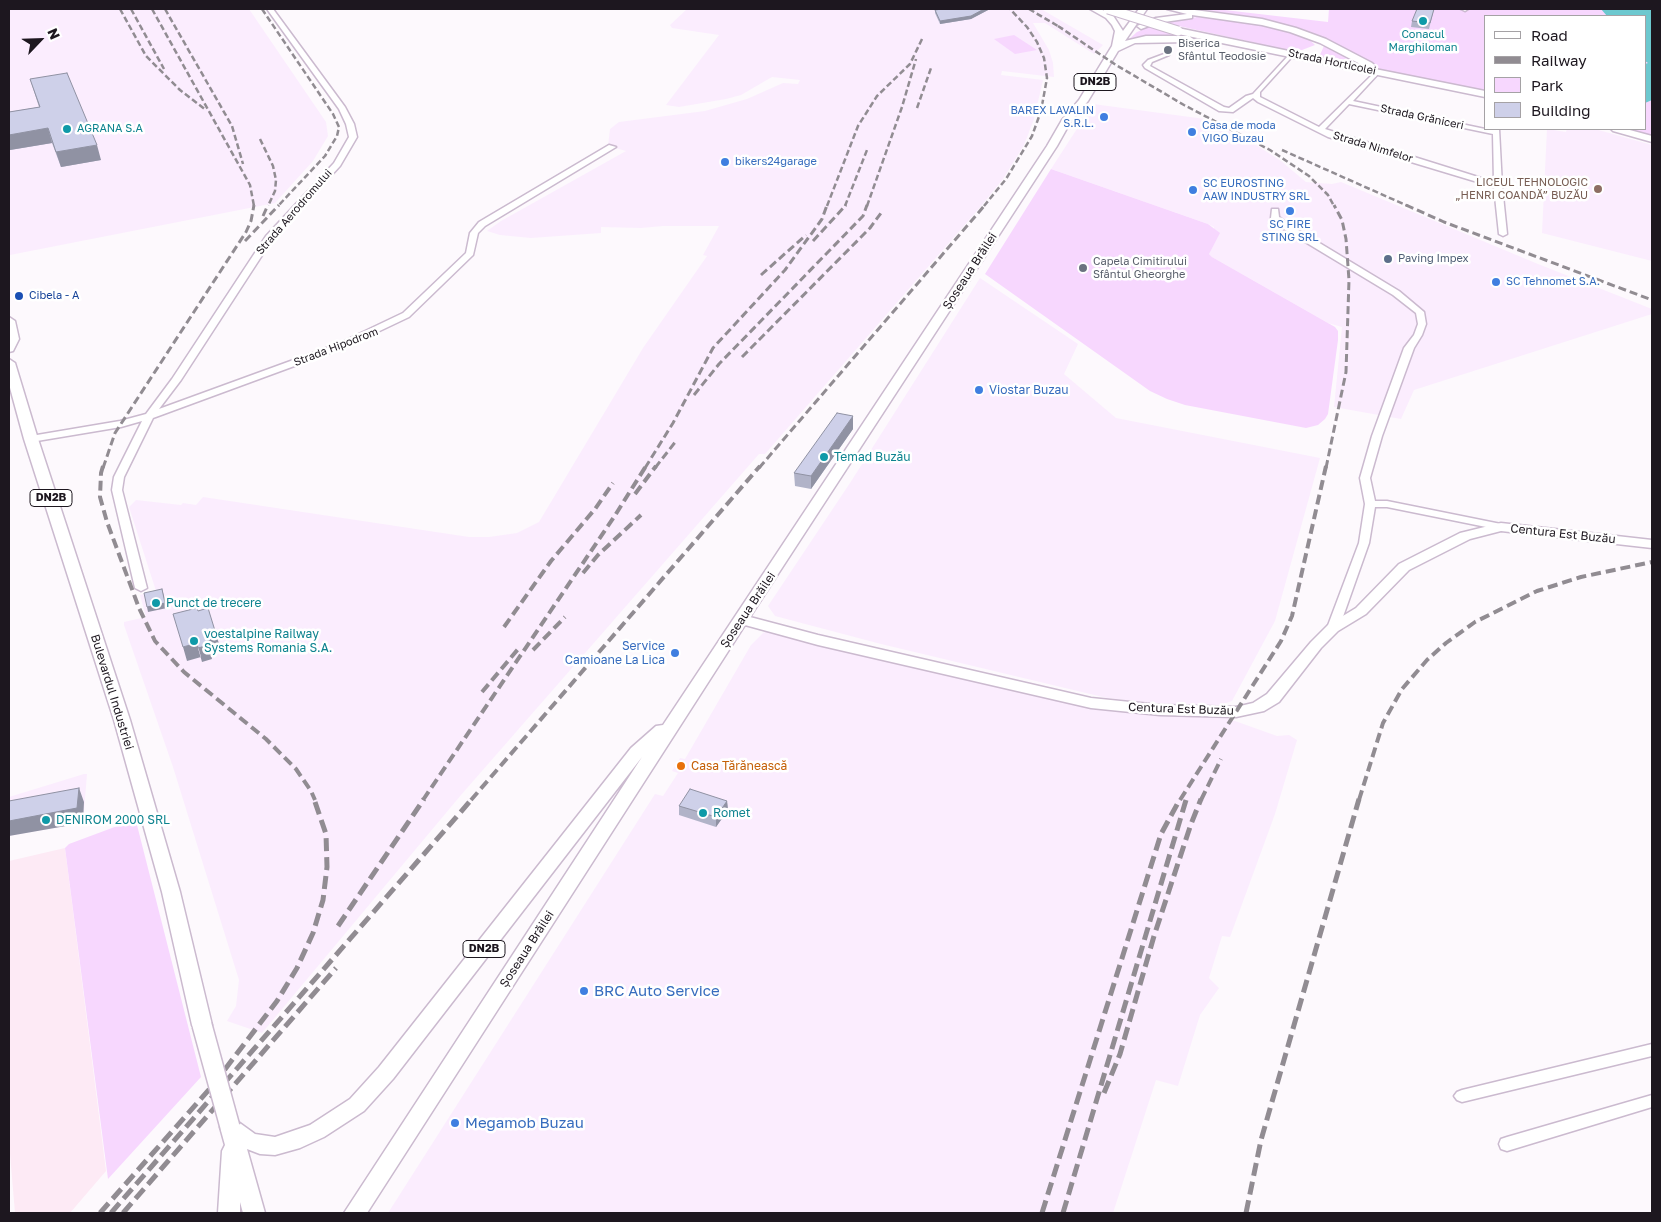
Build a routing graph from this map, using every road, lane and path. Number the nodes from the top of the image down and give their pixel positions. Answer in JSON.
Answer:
{"nodes":[{"id":1,"x":270,"y":9,"type":"edge"},
{"id":2,"x":1094,"y":9,"type":"edge"},
{"id":3,"x":1108,"y":9,"type":"edge"},
{"id":4,"x":1143,"y":9,"type":"edge"},
{"id":5,"x":1171,"y":9,"type":"edge"},
{"id":6,"x":1206,"y":14,"type":"junction"},
{"id":7,"x":1128,"y":31,"type":"junction"},
{"id":8,"x":1308,"y":35,"type":"junction"},
{"id":9,"x":1117,"y":46,"type":"junction"},
{"id":10,"x":1316,"y":48,"type":"junction"},
{"id":11,"x":1166,"y":55,"type":"dead end"},
{"id":12,"x":1286,"y":55,"type":"junction"},
{"id":13,"x":1316,"y":59,"type":"junction"},
{"id":14,"x":1361,"y":64,"type":"junction"},
{"id":15,"x":1382,"y":73,"type":"junction"},
{"id":16,"x":1484,"y":94,"type":"edge"},
{"id":17,"x":1256,"y":95,"type":"junction"},
{"id":18,"x":1348,"y":102,"type":"junction"},
{"id":19,"x":1484,"y":129,"type":"edge"},
{"id":20,"x":1320,"y":130,"type":"junction"},
{"id":21,"x":1620,"y":130,"type":"edge"},
{"id":22,"x":1496,"y":131,"type":"edge"},
{"id":23,"x":1652,"y":139,"type":"edge"},
{"id":24,"x":612,"y":147,"type":"dead end"},
{"id":25,"x":1498,"y":186,"type":"junction"},
{"id":26,"x":1275,"y":211,"type":"dead end"},
{"id":27,"x":1503,"y":234,"type":"dead end"},
{"id":28,"x":9,"y":321,"type":"edge"},
{"id":29,"x":9,"y":348,"type":"edge"},
{"id":30,"x":9,"y":363,"type":"edge"},
{"id":31,"x":149,"y":416,"type":"junction"},
{"id":32,"x":31,"y":440,"type":"junction"},
{"id":33,"x":1370,"y":504,"type":"junction"},
{"id":34,"x":1501,"y":527,"type":"junction"},
{"id":35,"x":1652,"y":544,"type":"edge"},
{"id":36,"x":141,"y":588,"type":"dead end"},
{"id":37,"x":742,"y":620,"type":"junction"},
{"id":38,"x":1333,"y":628,"type":"junction"},
{"id":39,"x":672,"y":724,"type":"junction"},
{"id":40,"x":1652,"y":1050,"type":"edge"},
{"id":41,"x":1462,"y":1096,"type":"dead end"},
{"id":42,"x":1652,"y":1101,"type":"edge"},
{"id":43,"x":231,"y":1132,"type":"junction"},
{"id":44,"x":1507,"y":1144,"type":"dead end"},
{"id":45,"x":229,"y":1213,"type":"edge"},
{"id":46,"x":254,"y":1213,"type":"edge"},
{"id":47,"x":355,"y":1213,"type":"edge"}],
"edges":[{"from":1,"to":31,"type":"street","name":"Strada Aerodromului"},
{"from":2,"to":9,"type":"main road"},
{"from":3,"to":12,"type":"main road","name":"Strada Horticolei","bridge":true},
{"from":4,"to":7,"type":"main road","name":"Șoseaua Brăilei"},
{"from":5,"to":6,"type":"main road"},
{"from":6,"to":7,"type":"main road"},
{"from":6,"to":8,"type":"main road"},
{"from":7,"to":9,"type":"main road","name":"Șoseaua Brăilei"},
{"from":8,"to":10,"type":"main road"},
{"from":8,"to":14,"type":"main road"},
{"from":9,"to":12,"type":"main road"},
{"from":9,"to":37,"type":"main road","name":"Șoseaua Brăilei","number":"DN2B"},
{"from":10,"to":12,"type":"main road"},
{"from":10,"to":13,"type":"main road"},
{"from":11,"to":17,"type":"street"},
{"from":12,"to":13,"type":"main road","name":"Strada Horticolei"},
{"from":12,"to":17,"type":"street"},
{"from":13,"to":14,"type":"main road","name":"Strada Horticolei"},
{"from":14,"to":15,"type":"main road","name":"Strada Horticolei"},
{"from":15,"to":16,"type":"main road","name":"Strada Horticolei"},
{"from":15,"to":18,"type":"street"},
{"from":17,"to":20,"type":"street","name":"Strada Nimfelor"},
{"from":18,"to":19,"type":"street","name":"Strada Grăniceri"},
{"from":18,"to":20,"type":"street"},
{"from":20,"to":25,"type":"street","name":"Strada Nimfelor"},
{"from":21,"to":23,"type":"main road"},
{"from":22,"to":25,"type":"street"},
{"from":24,"to":31,"type":"street","name":"Strada Hipodrom"},
{"from":25,"to":27,"type":"street"},
{"from":26,"to":33,"type":"street"},
{"from":28,"to":29,"type":"main road"},
{"from":30,"to":32,"type":"main road","name":"Bulevardul Industriei","number":"DN2B"},
{"from":31,"to":32,"type":"street","name":"Strada Hipodrom"},
{"from":31,"to":36,"type":"street","name":"Strada Aerodromului"},
{"from":32,"to":43,"type":"main road","name":"Bulevardul Industriei","number":"DN2B","bridge":true},
{"from":33,"to":34,"type":"street"},
{"from":33,"to":38,"type":"street"},
{"from":34,"to":35,"type":"main road","name":"Centura Est Buzău"},
{"from":34,"to":38,"type":"main road","name":"Centura Est Buzău"},
{"from":37,"to":38,"type":"main road","name":"Centura Est Buzău"},
{"from":37,"to":39,"type":"main road","name":"Șoseaua Brăilei"},
{"from":39,"to":43,"type":"main road","number":"DN2B"},
{"from":39,"to":47,"type":"main road","name":"Șoseaua Brăilei"},
{"from":40,"to":41,"type":"street"},
{"from":42,"to":44,"type":"street"},
{"from":43,"to":45,"type":"main road","number":"DN2B"},
{"from":43,"to":46,"type":"main road","number":"DN2B"}]}
